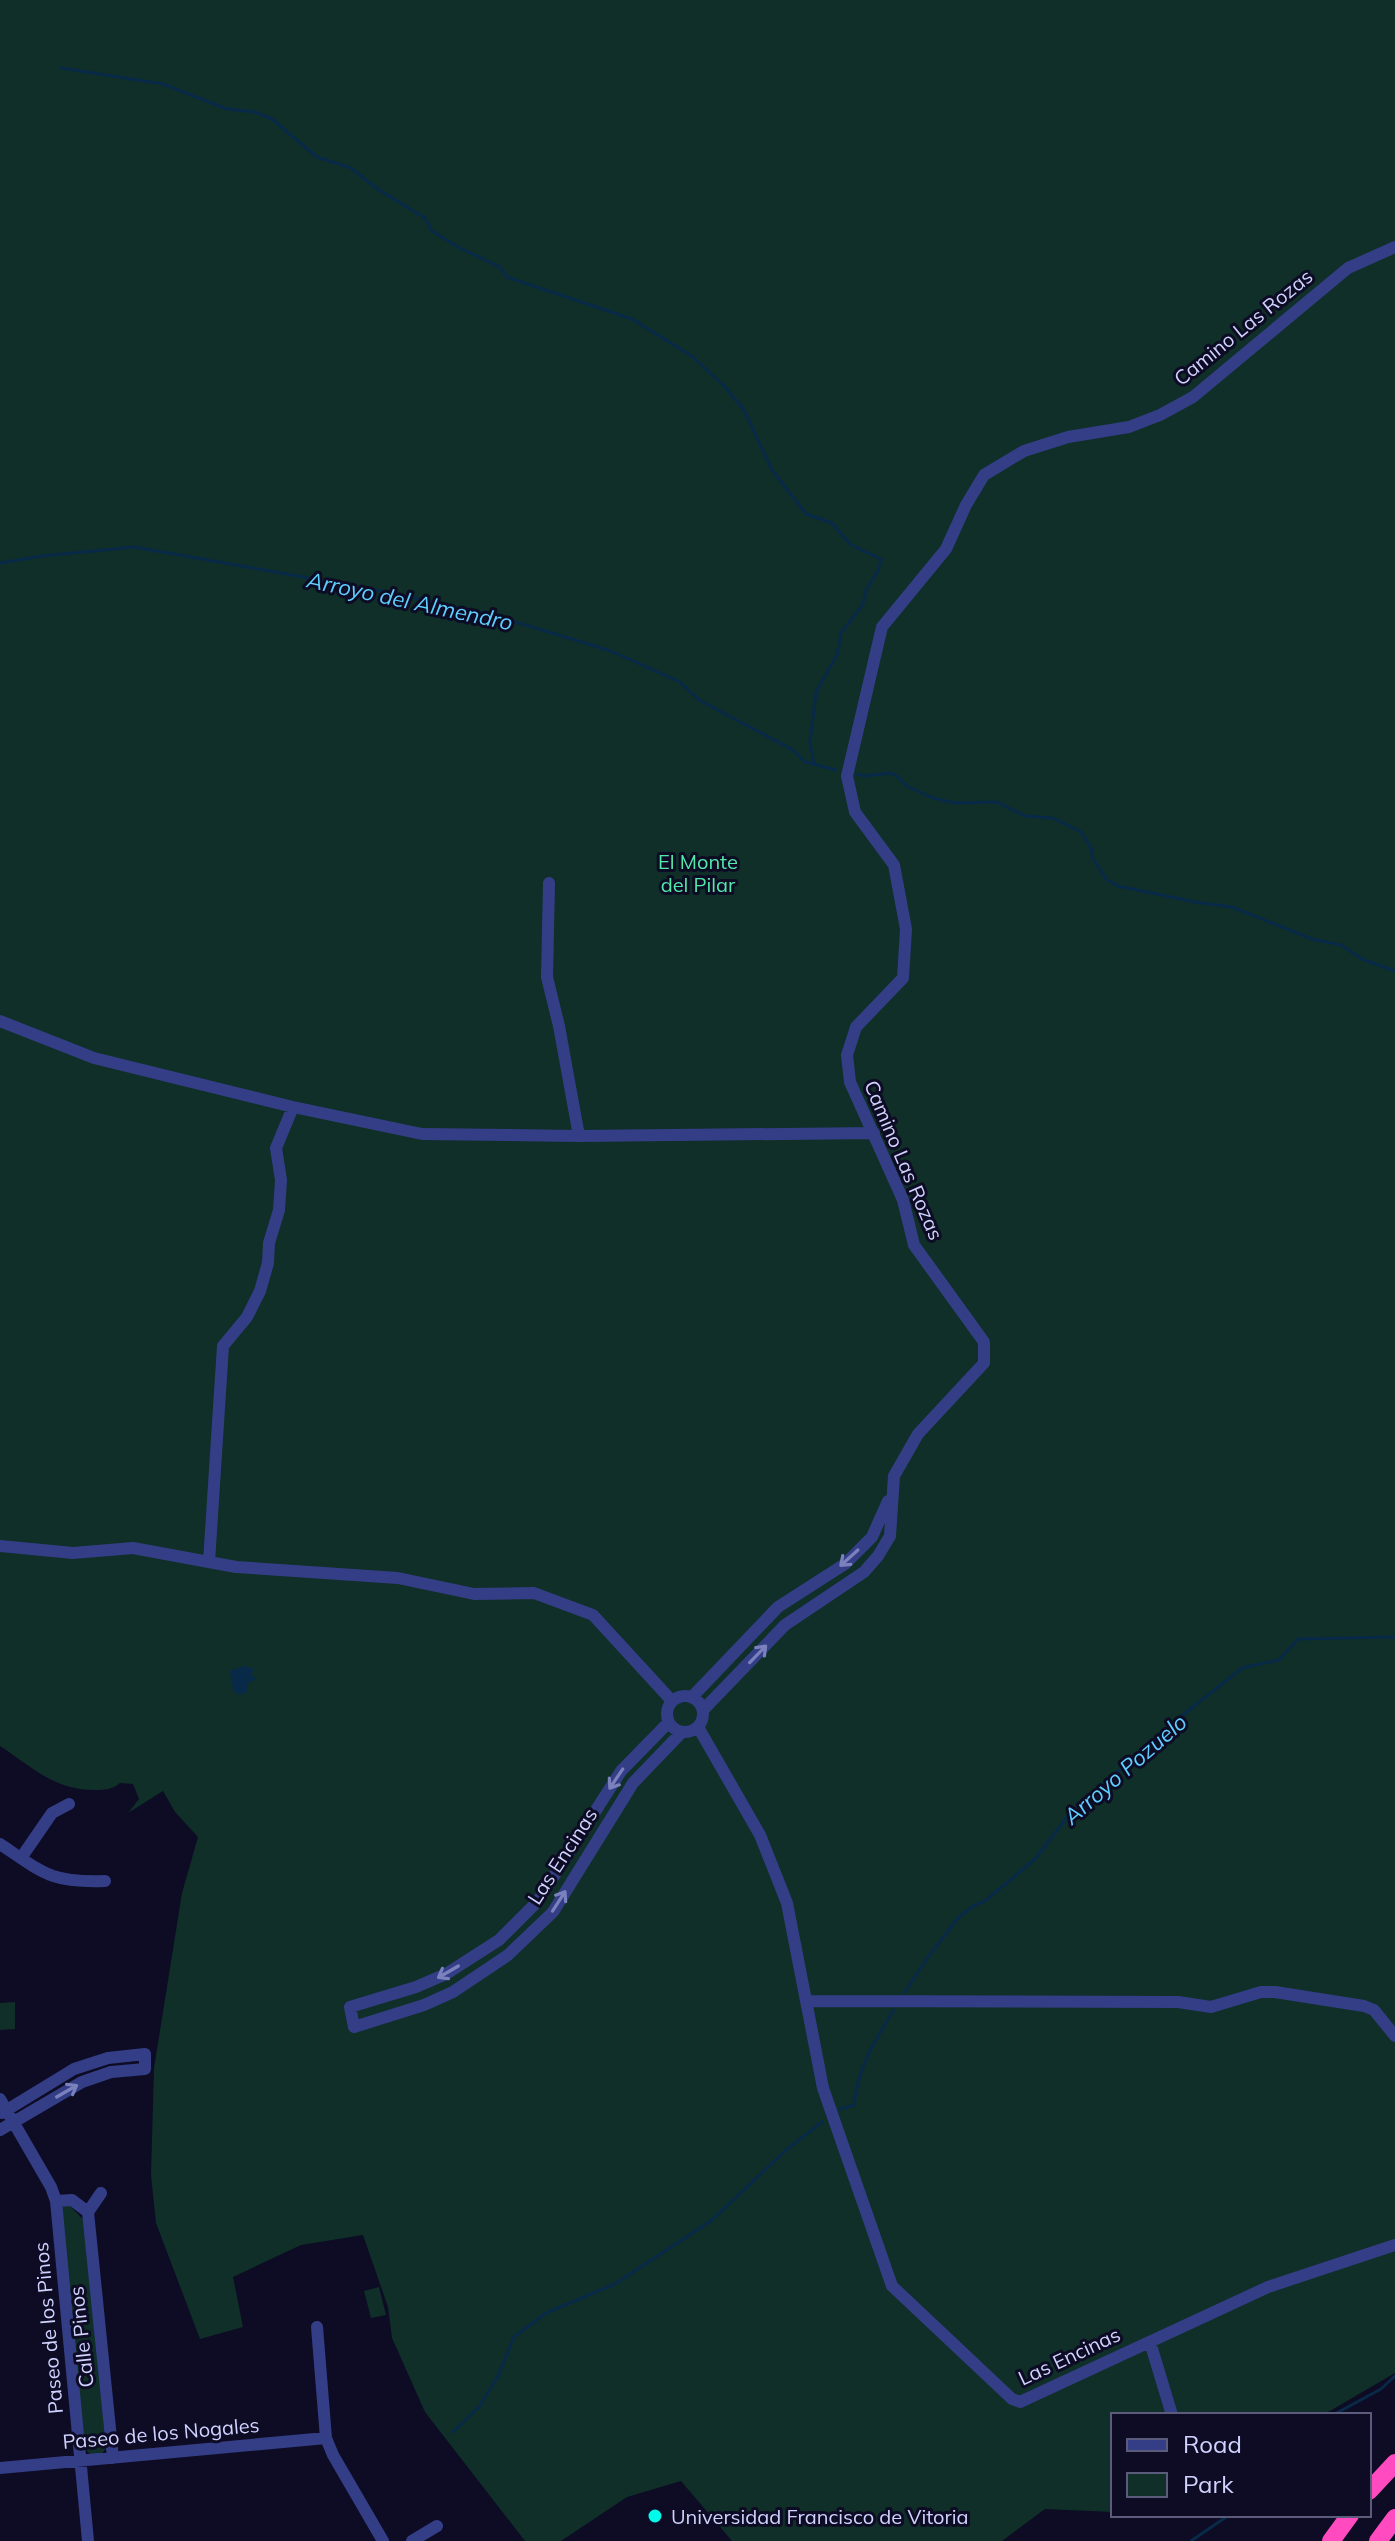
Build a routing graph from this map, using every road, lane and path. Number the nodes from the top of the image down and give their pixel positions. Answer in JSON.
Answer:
{"nodes":[{"id":1,"x":1395,"y":247,"type":"edge"},
{"id":2,"x":549,"y":883,"type":"dead end"},
{"id":3,"x":0,"y":1021,"type":"edge"},
{"id":4,"x":293,"y":1107,"type":"junction"},
{"id":5,"x":874,"y":1133,"type":"junction"},
{"id":6,"x":579,"y":1136,"type":"junction"},
{"id":7,"x":891,"y":1494,"type":"junction"},
{"id":8,"x":0,"y":1546,"type":"edge"},
{"id":9,"x":209,"y":1562,"type":"junction"},
{"id":10,"x":692,"y":1697,"type":"junction"},
{"id":11,"x":672,"y":1701,"type":"junction"},
{"id":12,"x":703,"y":1710,"type":"junction"},
{"id":13,"x":669,"y":1722,"type":"junction"},
{"id":14,"x":698,"y":1727,"type":"junction"},
{"id":15,"x":682,"y":1732,"type":"junction"},
{"id":16,"x":69,"y":1804,"type":"dead end"},
{"id":17,"x":0,"y":1844,"type":"edge"},
{"id":18,"x":21,"y":1858,"type":"junction"},
{"id":19,"x":105,"y":1881,"type":"dead end"},
{"id":20,"x":807,"y":2001,"type":"junction"},
{"id":21,"x":1395,"y":2036,"type":"edge"},
{"id":22,"x":5,"y":2111,"type":"edge"},
{"id":23,"x":0,"y":2130,"type":"edge"},
{"id":24,"x":101,"y":2193,"type":"dead end"},
{"id":25,"x":56,"y":2201,"type":"junction"},
{"id":26,"x":88,"y":2212,"type":"junction"},
{"id":27,"x":1395,"y":2245,"type":"edge"},
{"id":28,"x":317,"y":2327,"type":"dead end"},
{"id":29,"x":1150,"y":2342,"type":"junction"},
{"id":30,"x":1171,"y":2413,"type":"edge"},
{"id":31,"x":326,"y":2438,"type":"junction"},
{"id":32,"x":113,"y":2458,"type":"junction"},
{"id":33,"x":80,"y":2461,"type":"junction"},
{"id":34,"x":1395,"y":2463,"type":"edge"},
{"id":35,"x":0,"y":2468,"type":"edge"},
{"id":36,"x":1371,"y":2489,"type":"edge"},
{"id":37,"x":1349,"y":2517,"type":"edge"},
{"id":38,"x":1395,"y":2518,"type":"edge"},
{"id":39,"x":437,"y":2526,"type":"dead end"},
{"id":40,"x":88,"y":2541,"type":"edge"},
{"id":41,"x":383,"y":2541,"type":"edge"},
{"id":42,"x":412,"y":2541,"type":"edge"},
{"id":43,"x":1331,"y":2541,"type":"edge"},
{"id":44,"x":1378,"y":2541,"type":"edge"}],
"edges":[{"from":1,"to":5,"type":"street","name":"Camino Las Rozas"},
{"from":2,"to":6,"type":"street"},
{"from":3,"to":4,"type":"street"},
{"from":4,"to":6,"type":"street"},
{"from":4,"to":9,"type":"street"},
{"from":5,"to":6,"type":"street"},
{"from":5,"to":7,"type":"street","name":"Camino Las Rozas"},
{"from":7,"to":10,"type":"street","one_way":true},
{"from":12,"to":7,"type":"street","one_way":true},
{"from":8,"to":9,"type":"street"},
{"from":9,"to":11,"type":"street"},
{"from":10,"to":11,"type":"street"},
{"from":10,"to":12,"type":"street"},
{"from":11,"to":13,"type":"street"},
{"from":12,"to":14,"type":"street"},
{"from":13,"to":15,"type":"street"},
{"from":13,"to":15,"type":"street","name":"Las Encinas","one_way":true},
{"from":14,"to":15,"type":"street","name":"Las Encinas"},
{"from":14,"to":20,"type":"street","name":"Las Encinas"},
{"from":16,"to":18,"type":"street"},
{"from":17,"to":18,"type":"street"},
{"from":18,"to":19,"type":"street"},
{"from":20,"to":21,"type":"street"},
{"from":20,"to":29,"type":"street","name":"Las Encinas"},
{"from":22,"to":22,"type":"street","one_way":true},
{"from":22,"to":23,"type":"street"},
{"from":22,"to":25,"type":"street","name":"Paseo de los Pinos"},
{"from":24,"to":26,"type":"street"},
{"from":25,"to":26,"type":"street"},
{"from":25,"to":33,"type":"street","name":"Paseo de los Pinos"},
{"from":26,"to":32,"type":"street","name":"Calle Pinos"},
{"from":27,"to":29,"type":"street","name":"Las Encinas"},
{"from":28,"to":31,"type":"street"},
{"from":29,"to":30,"type":"street"},
{"from":31,"to":32,"type":"street","name":"Paseo de los Nogales"},
{"from":31,"to":41,"type":"street"},
{"from":32,"to":33,"type":"street","name":"Paseo de los Nogales"},
{"from":33,"to":35,"type":"street","name":"Paseo de los Nogales"},
{"from":33,"to":40,"type":"street","name":"Paseo de los Pinos"},
{"from":34,"to":36,"type":"highway"},
{"from":37,"to":43,"type":"highway"},
{"from":38,"to":44,"type":"highway"},
{"from":39,"to":42,"type":"street"}]}
